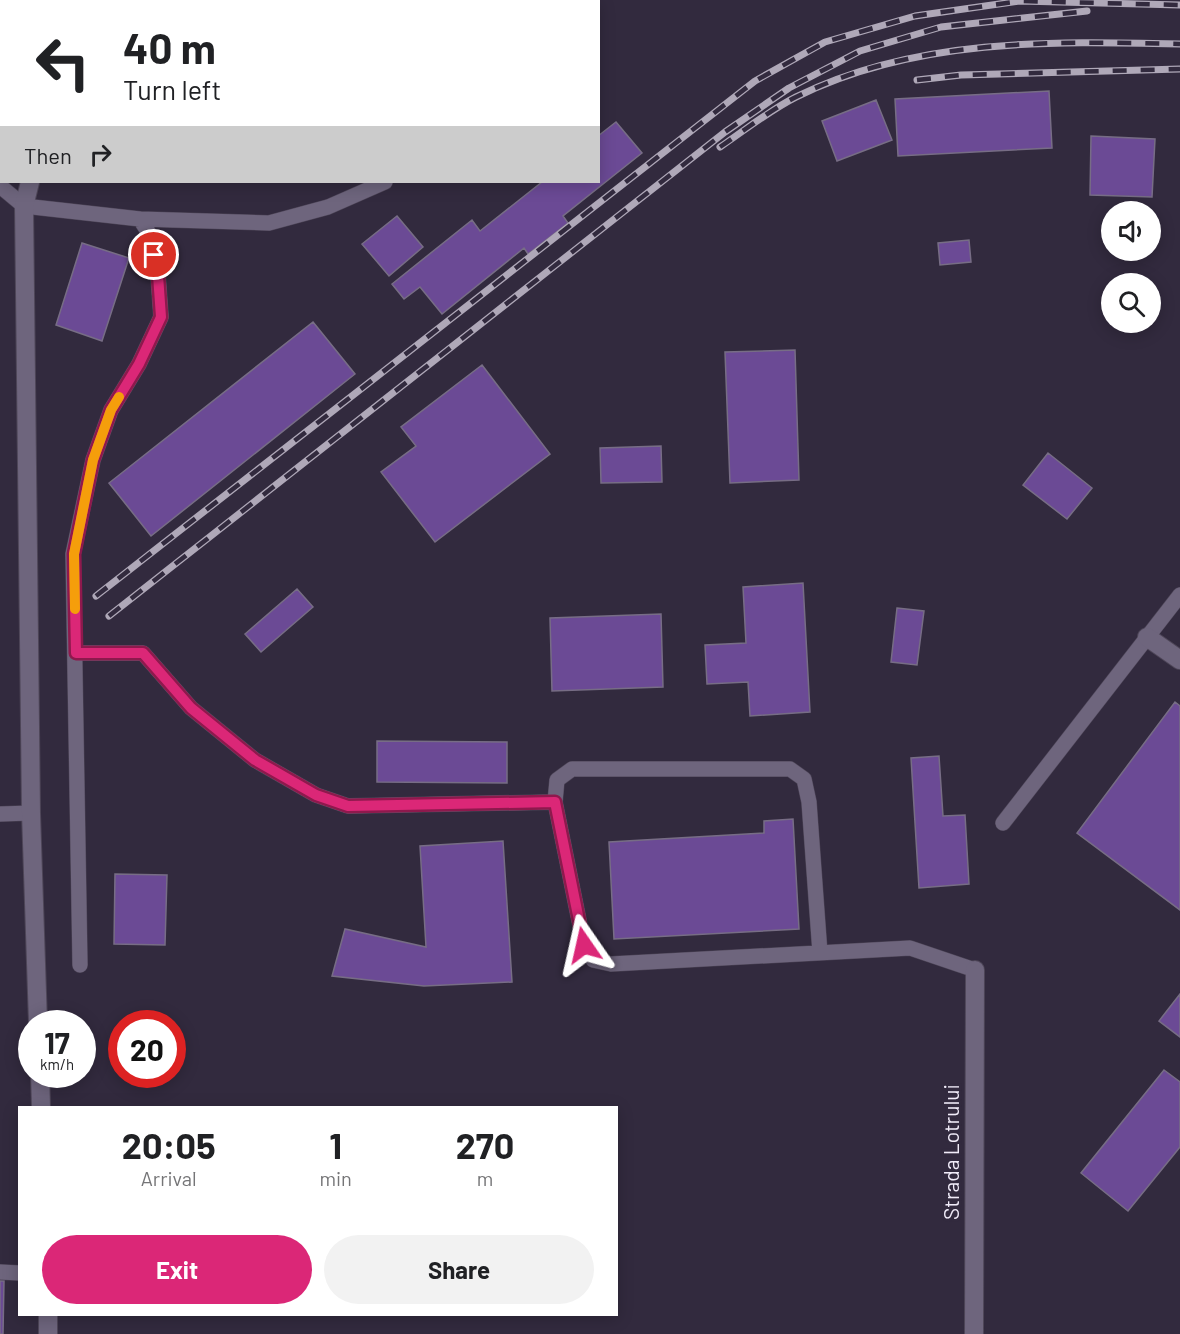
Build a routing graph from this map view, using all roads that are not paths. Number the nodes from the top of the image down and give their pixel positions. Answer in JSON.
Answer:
{"nodes":[{"id":1,"x":30,"y":183,"type":"edge"},
{"id":2,"x":383,"y":183,"type":"edge"},
{"id":3,"x":0,"y":186,"type":"edge"},
{"id":4,"x":24,"y":206,"type":"junction"},
{"id":5,"x":140,"y":219,"type":"junction"},
{"id":6,"x":1180,"y":595,"type":"edge"},
{"id":7,"x":1147,"y":637,"type":"junction"},
{"id":8,"x":76,"y":653,"type":"junction"},
{"id":9,"x":1180,"y":660,"type":"edge"},
{"id":10,"x":555,"y":802,"type":"junction"},
{"id":11,"x":31,"y":813,"type":"junction"},
{"id":12,"x":0,"y":814,"type":"edge"},
{"id":13,"x":1003,"y":823,"type":"dead end"},
{"id":14,"x":820,"y":953,"type":"junction"},
{"id":15,"x":80,"y":965,"type":"dead end"},
{"id":16,"x":975,"y":970,"type":"joint"},
{"id":17,"x":38,"y":1010,"type":"edge"},
{"id":18,"x":40,"y":1088,"type":"edge"},
{"id":19,"x":41,"y":1106,"type":"edge"},
{"id":20,"x":0,"y":1272,"type":"edge"},
{"id":21,"x":18,"y":1273,"type":"edge"},
{"id":22,"x":48,"y":1316,"type":"edge"},
{"id":23,"x":48,"y":1334,"type":"edge"},
{"id":24,"x":974,"y":1334,"type":"edge"}],
"edges":[{"from":1,"to":4,"type":"street"},
{"from":2,"to":5,"type":"lane"},
{"from":3,"to":4,"type":"lane"},
{"from":4,"to":5,"type":"lane"},
{"from":4,"to":11,"type":"street"},
{"from":5,"to":8,"type":"lane"},
{"from":6,"to":7,"type":"lane"},
{"from":7,"to":9,"type":"street"},
{"from":7,"to":13,"type":"lane"},
{"from":8,"to":10,"type":"lane"},
{"from":8,"to":15,"type":"lane"},
{"from":10,"to":14,"type":"lane"},
{"from":10,"to":14,"type":"lane"},
{"from":11,"to":12,"type":"lane"},
{"from":11,"to":17,"type":"street"},
{"from":14,"to":16,"type":"lane"},
{"from":16,"to":24,"type":"street","name":"Strada Lotrului"},
{"from":18,"to":19,"type":"street"},
{"from":20,"to":21,"type":"lane"},
{"from":22,"to":23,"type":"street"}]}
